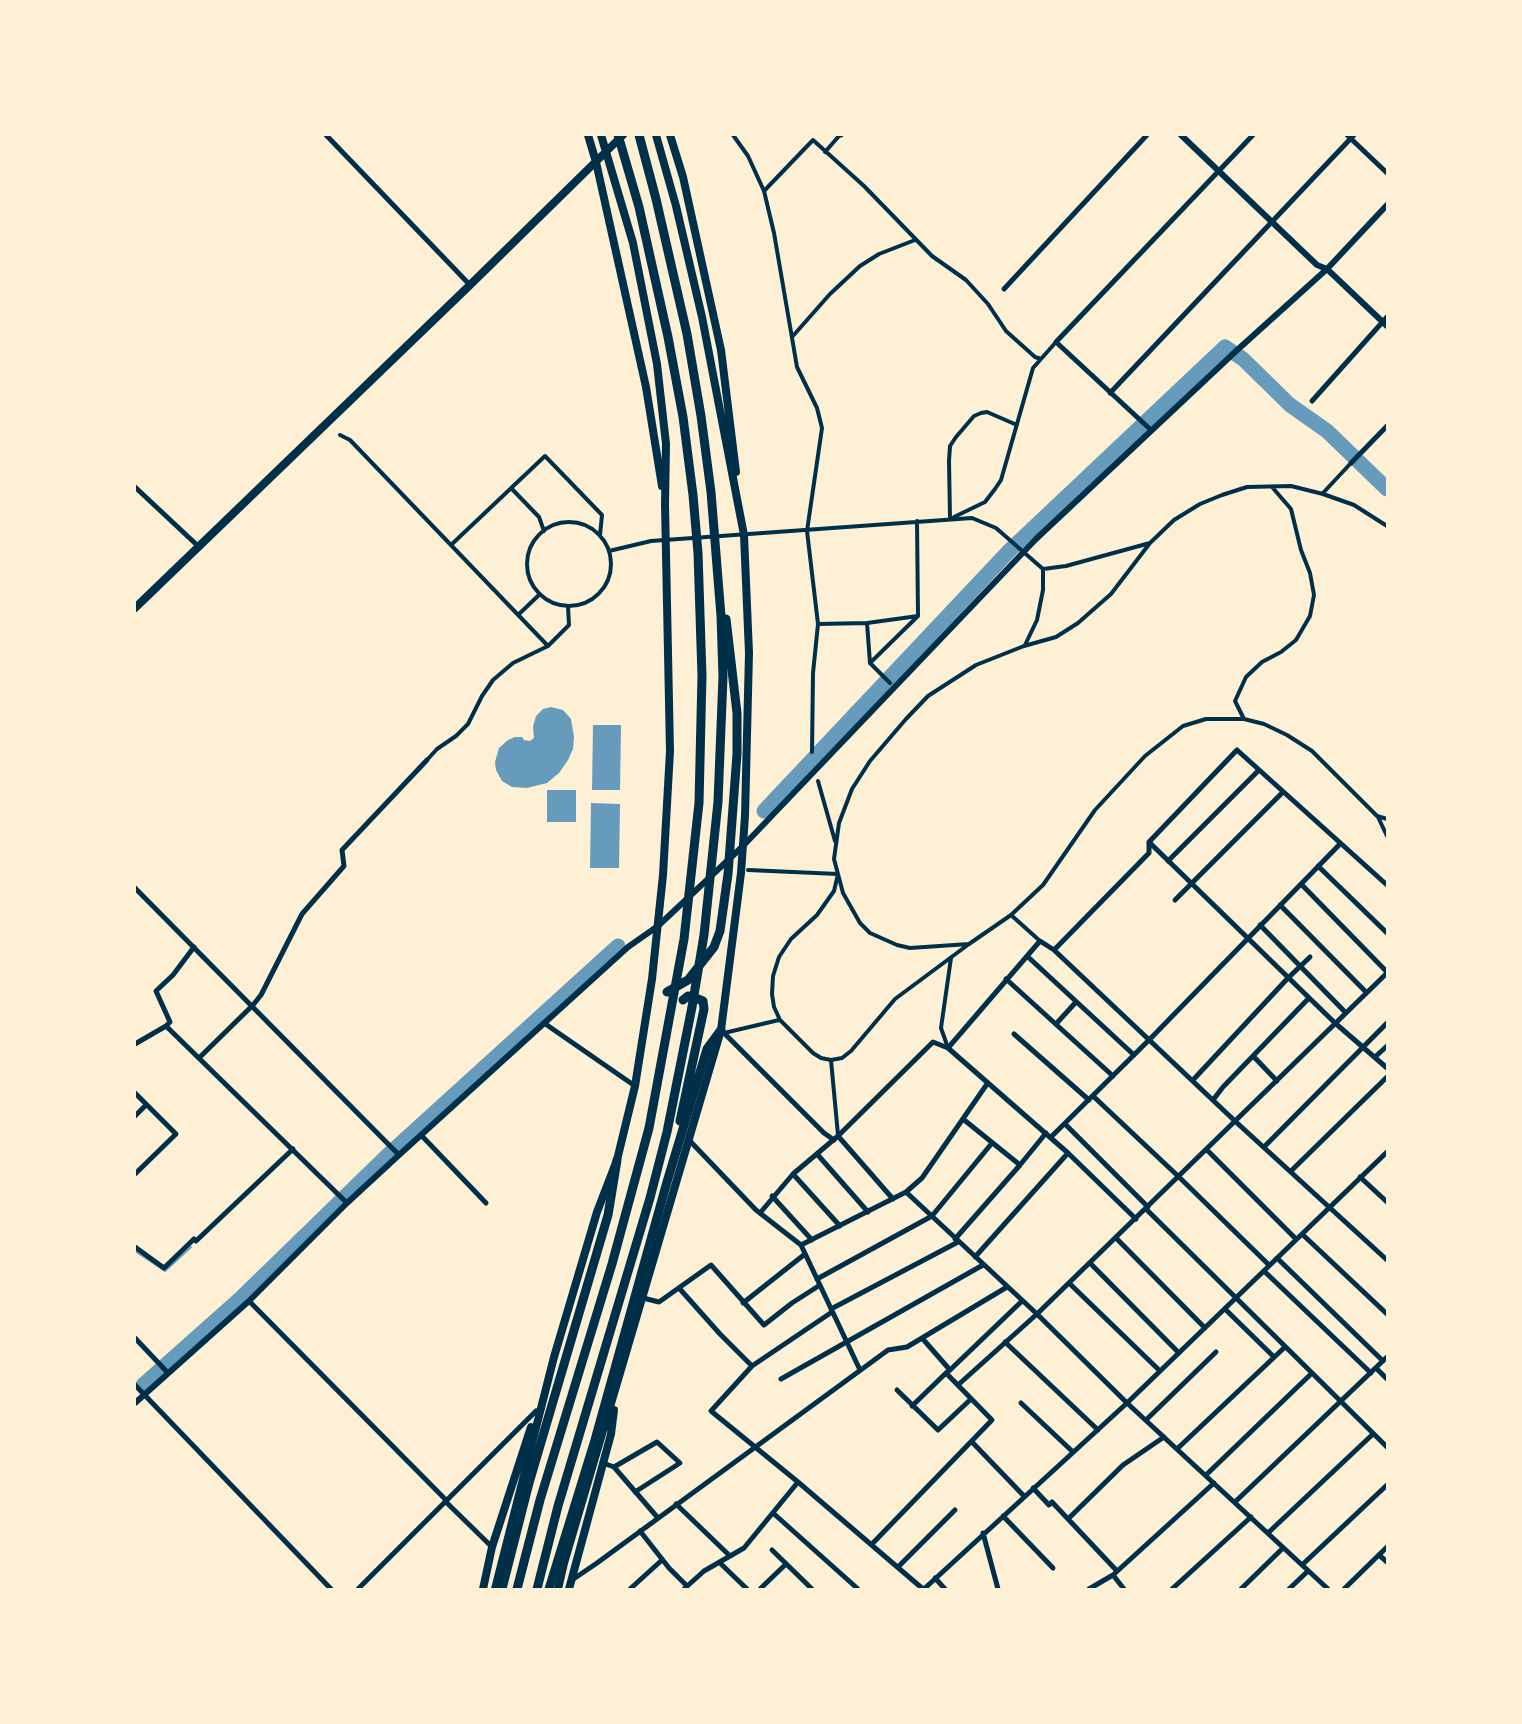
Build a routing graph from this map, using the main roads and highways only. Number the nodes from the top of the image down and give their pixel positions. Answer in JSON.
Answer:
{"nodes":[{"id":1,"x":588,"y":135,"type":"edge"},
{"id":2,"x":601,"y":135,"type":"edge"},
{"id":3,"x":621,"y":135,"type":"edge"},
{"id":4,"x":639,"y":135,"type":"edge"},
{"id":5,"x":656,"y":135,"type":"edge"},
{"id":6,"x":670,"y":135,"type":"edge"},
{"id":7,"x":596,"y":162,"type":"junction"},
{"id":8,"x":665,"y":505,"type":"junction"},
{"id":9,"x":744,"y":535,"type":"junction"},
{"id":10,"x":717,"y":552,"type":"junction"},
{"id":11,"x":135,"y":608,"type":"edge"},
{"id":12,"x":667,"y":992,"type":"dead end"},
{"id":13,"x":683,"y":1000,"type":"dead end"},
{"id":14,"x":723,"y":1032,"type":"junction"},
{"id":15,"x":618,"y":1160,"type":"junction"},
{"id":16,"x":667,"y":1182,"type":"junction"},
{"id":17,"x":554,"y":1357,"type":"junction"},
{"id":18,"x":616,"y":1388,"type":"junction"},
{"id":19,"x":483,"y":1589,"type":"edge"},
{"id":20,"x":495,"y":1589,"type":"edge"},
{"id":21,"x":502,"y":1589,"type":"edge"},
{"id":22,"x":518,"y":1589,"type":"edge"},
{"id":23,"x":537,"y":1589,"type":"edge"},
{"id":24,"x":549,"y":1589,"type":"edge"},
{"id":25,"x":558,"y":1589,"type":"edge"},
{"id":26,"x":569,"y":1589,"type":"edge"}],
"edges":[{"from":1,"to":7,"type":"main road"},
{"from":2,"to":8,"type":"main road"},
{"from":3,"to":7,"type":"main road"},
{"from":3,"to":22,"type":"highway"},
{"from":4,"to":10,"type":"highway"},
{"from":5,"to":9,"type":"main road"},
{"from":6,"to":9,"type":"main road"},
{"from":7,"to":8,"type":"main road"},
{"from":7,"to":11,"type":"main road"},
{"from":8,"to":15,"type":"main road"},
{"from":9,"to":14,"type":"main road"},
{"from":10,"to":12,"type":"highway"},
{"from":10,"to":23,"type":"highway"},
{"from":13,"to":16,"type":"highway"},
{"from":14,"to":16,"type":"highway"},
{"from":14,"to":18,"type":"main road"},
{"from":15,"to":17,"type":"main road"},
{"from":15,"to":21,"type":"highway"},
{"from":16,"to":24,"type":"highway"},
{"from":17,"to":19,"type":"main road"},
{"from":17,"to":20,"type":"main road"},
{"from":18,"to":25,"type":"main road"},
{"from":18,"to":26,"type":"main road"}]}
